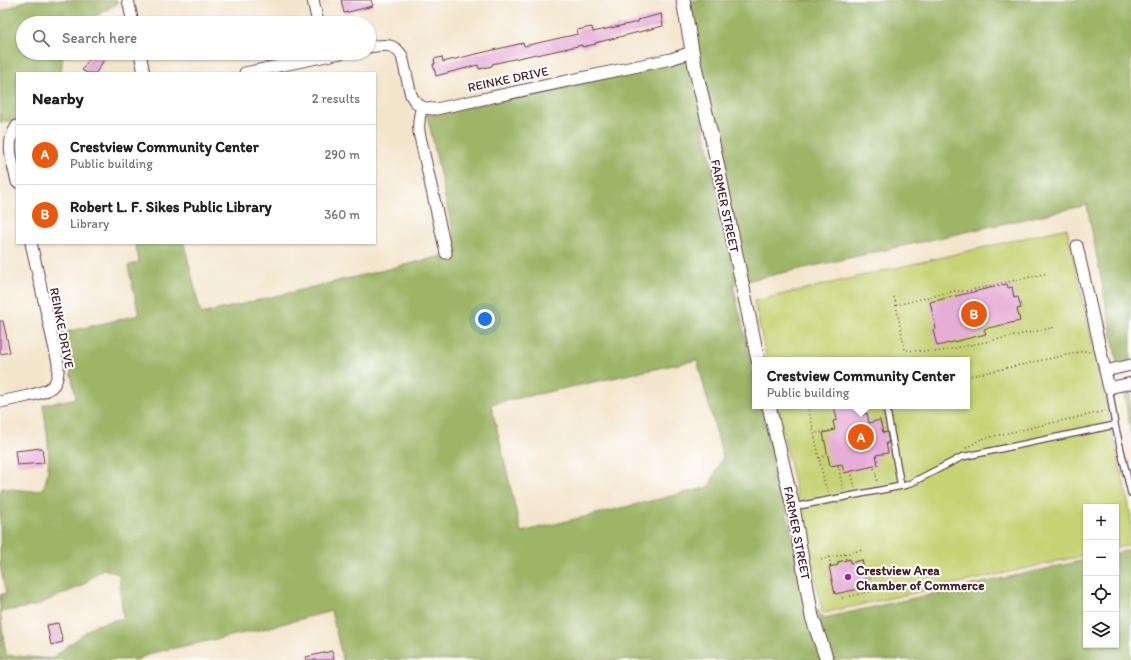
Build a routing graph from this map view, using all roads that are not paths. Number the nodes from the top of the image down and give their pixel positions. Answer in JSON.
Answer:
{"nodes":[{"id":1,"x":128,"y":0,"type":"edge"},
{"id":2,"x":313,"y":0,"type":"edge"},
{"id":3,"x":683,"y":0,"type":"edge"},
{"id":4,"x":131,"y":16,"type":"edge"},
{"id":5,"x":316,"y":16,"type":"edge"},
{"id":6,"x":376,"y":46,"type":"edge"},
{"id":7,"x":692,"y":52,"type":"junction"},
{"id":8,"x":141,"y":60,"type":"edge"},
{"id":9,"x":300,"y":60,"type":"edge"},
{"id":10,"x":144,"y":72,"type":"edge"},
{"id":11,"x":249,"y":72,"type":"edge"},
{"id":12,"x":422,"y":107,"type":"junction"},
{"id":13,"x":16,"y":128,"type":"edge"},
{"id":14,"x":16,"y":177,"type":"edge"},
{"id":15,"x":30,"y":244,"type":"edge"},
{"id":16,"x":1077,"y":246,"type":"dead end"},
{"id":17,"x":446,"y":253,"type":"dead end"},
{"id":18,"x":757,"y":357,"type":"edge"},
{"id":19,"x":1131,"y":365,"type":"edge"},
{"id":20,"x":1105,"y":371,"type":"junction"},
{"id":21,"x":1131,"y":383,"type":"edge"},
{"id":22,"x":1109,"y":388,"type":"junction"},
{"id":23,"x":0,"y":402,"type":"edge"},
{"id":24,"x":770,"y":409,"type":"edge"},
{"id":25,"x":887,"y":409,"type":"edge"},
{"id":26,"x":1115,"y":425,"type":"junction"},
{"id":27,"x":901,"y":486,"type":"junction"},
{"id":28,"x":1131,"y":494,"type":"edge"},
{"id":29,"x":792,"y":508,"type":"junction"},
{"id":30,"x":827,"y":660,"type":"edge"}],
"edges":[{"from":1,"to":4,"type":"street"},
{"from":2,"to":5,"type":"street"},
{"from":3,"to":7,"type":"street","name":"FARMER STREET"},
{"from":6,"to":12,"type":"street"},
{"from":7,"to":12,"type":"street","name":"REINKE DRIVE"},
{"from":7,"to":18,"type":"street","name":"FARMER STREET"},
{"from":8,"to":10,"type":"street"},
{"from":9,"to":11,"type":"street"},
{"from":12,"to":17,"type":"street"},
{"from":13,"to":14,"type":"street"},
{"from":15,"to":23,"type":"street","name":"REINKE DRIVE"},
{"from":16,"to":20,"type":"street"},
{"from":19,"to":20,"type":"street"},
{"from":20,"to":22,"type":"street"},
{"from":21,"to":22,"type":"street"},
{"from":22,"to":26,"type":"lane"},
{"from":24,"to":29,"type":"street","name":"FARMER STREET"},
{"from":25,"to":27,"type":"lane"},
{"from":26,"to":27,"type":"lane"},
{"from":26,"to":28,"type":"lane"},
{"from":27,"to":29,"type":"lane"},
{"from":29,"to":30,"type":"street","name":"FARMER STREET"}]}
